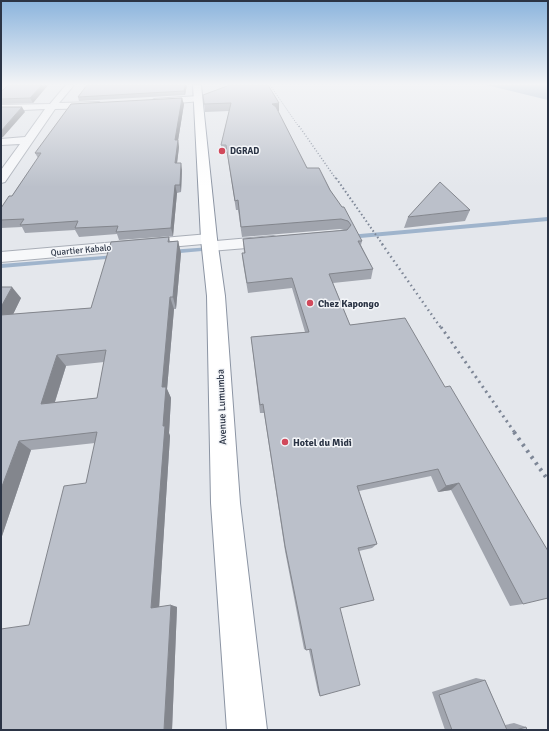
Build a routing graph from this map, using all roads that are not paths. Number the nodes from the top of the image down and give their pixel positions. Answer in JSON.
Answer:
{"nodes":[{"id":1,"x":44,"y":119,"type":"edge"},
{"id":2,"x":200,"y":119,"type":"edge"},
{"id":3,"x":29,"y":140,"type":"junction"},
{"id":4,"x":1,"y":142,"type":"edge"},
{"id":5,"x":1,"y":179,"type":"edge"},
{"id":6,"x":286,"y":239,"type":"edge"},
{"id":7,"x":210,"y":242,"type":"junction"},
{"id":8,"x":1,"y":257,"type":"edge"},
{"id":9,"x":247,"y":730,"type":"edge"}],
"edges":[{"from":1,"to":3,"type":"street"},
{"from":2,"to":7,"type":"highway","name":"Avenue Lumumba"},
{"from":3,"to":4,"type":"street"},
{"from":3,"to":5,"type":"street"},
{"from":6,"to":7,"type":"street","name":"Quartier Kabalo"},
{"from":7,"to":8,"type":"street","name":"Quartier Kabalo"},
{"from":7,"to":9,"type":"highway","name":"Avenue Lumumba"}]}
